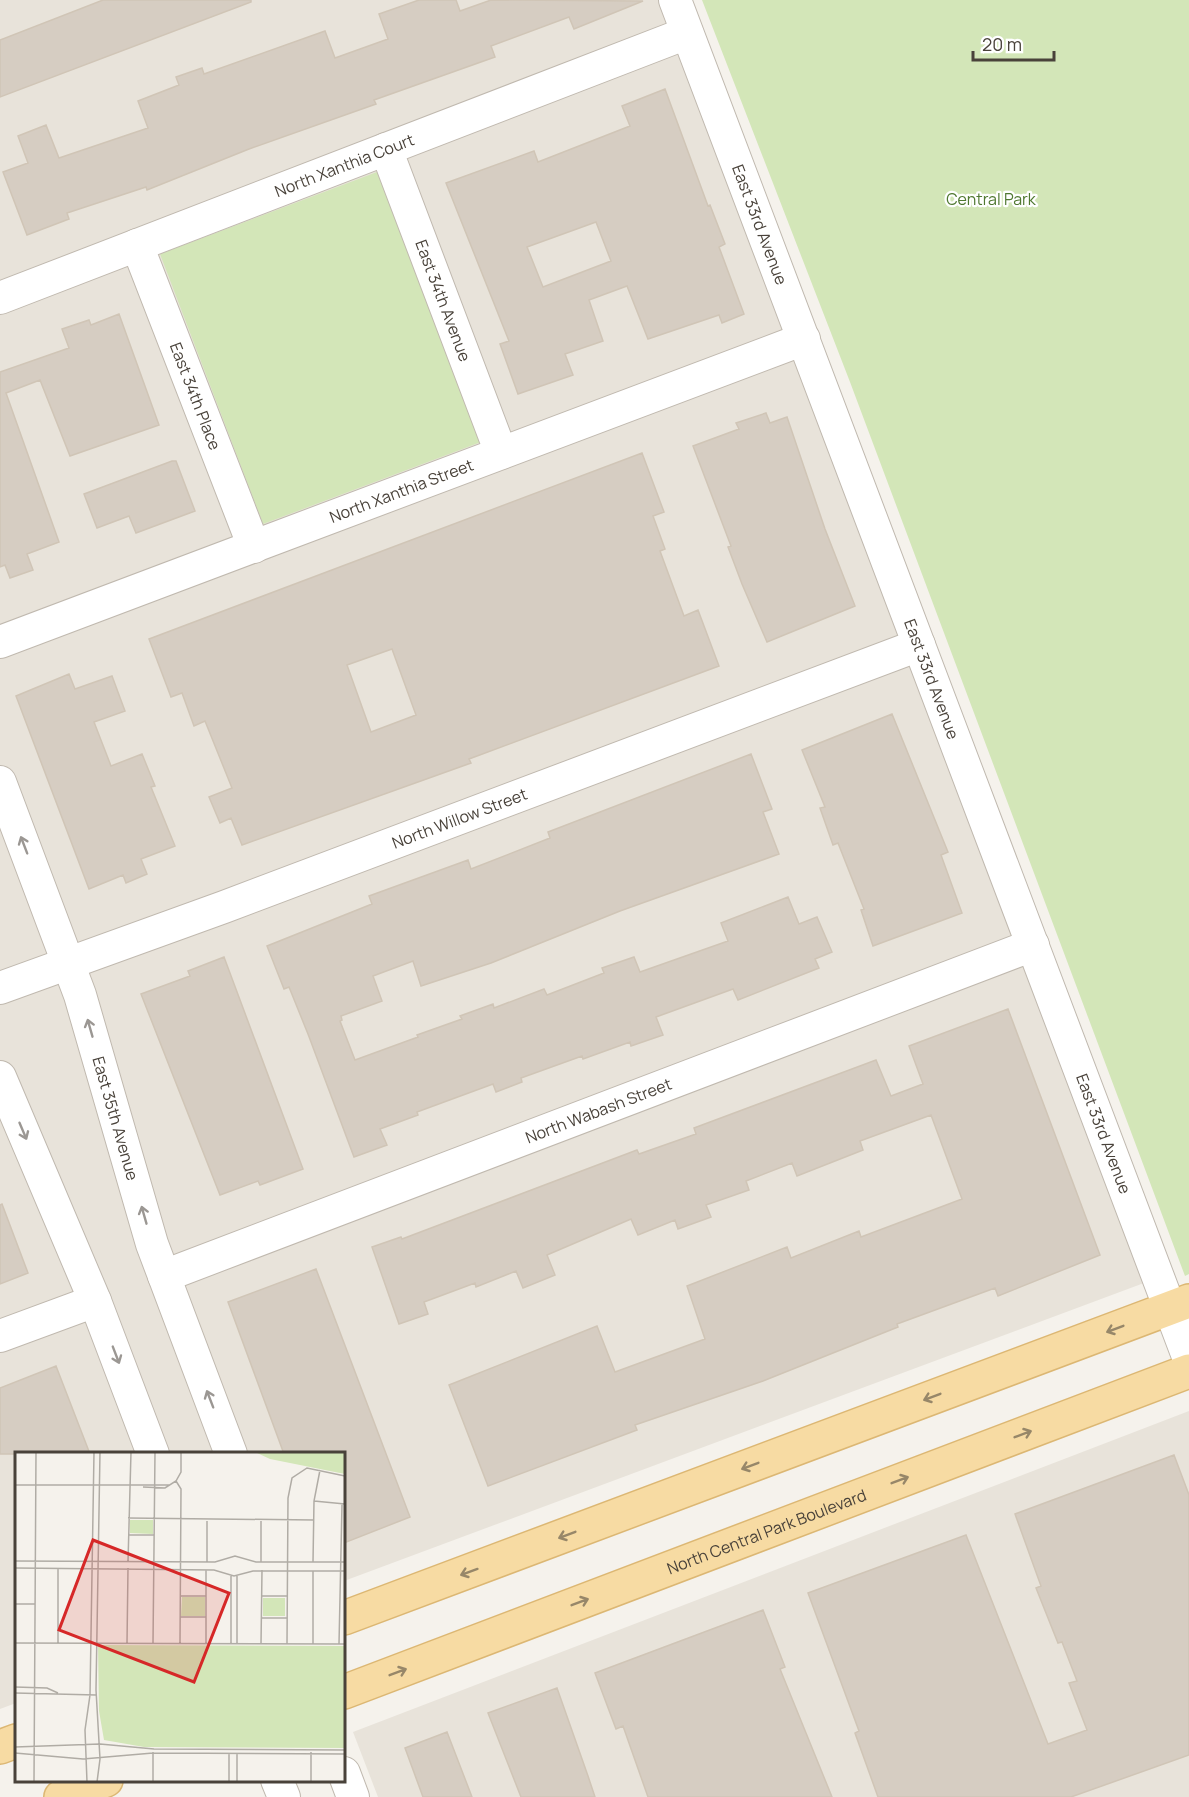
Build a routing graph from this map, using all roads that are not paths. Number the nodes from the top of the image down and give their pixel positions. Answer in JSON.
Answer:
{"nodes":[{"id":1,"x":675,"y":0,"type":"edge"},
{"id":2,"x":687,"y":33,"type":"junction"},
{"id":3,"x":386,"y":149,"type":"junction"},
{"id":4,"x":137,"y":245,"type":"junction"},
{"id":5,"x":0,"y":298,"type":"edge"},
{"id":6,"x":804,"y":339,"type":"junction"},
{"id":7,"x":501,"y":453,"type":"junction"},
{"id":8,"x":254,"y":547,"type":"junction"},
{"id":9,"x":0,"y":642,"type":"edge"},
{"id":10,"x":920,"y":645,"type":"junction"},
{"id":11,"x":0,"y":782,"type":"edge"},
{"id":12,"x":1033,"y":945,"type":"junction"},
{"id":13,"x":68,"y":962,"type":"junction"},
{"id":14,"x":0,"y":988,"type":"edge"},
{"id":15,"x":0,"y":1077,"type":"edge"},
{"id":16,"x":164,"y":1276,"type":"junction"},
{"id":17,"x":95,"y":1301,"type":"junction"},
{"id":18,"x":1179,"y":1305,"type":"edge"},
{"id":19,"x":0,"y":1336,"type":"edge"},
{"id":20,"x":1189,"y":1359,"type":"edge"},
{"id":21,"x":1189,"y":1371,"type":"edge"},
{"id":22,"x":152,"y":1452,"type":"edge"},
{"id":23,"x":230,"y":1452,"type":"edge"},
{"id":24,"x":345,"y":1618,"type":"edge"},
{"id":25,"x":345,"y":1692,"type":"edge"},
{"id":26,"x":15,"y":1741,"type":"edge"},
{"id":27,"x":0,"y":1747,"type":"edge"},
{"id":28,"x":345,"y":1776,"type":"edge"},
{"id":29,"x":101,"y":1782,"type":"edge"},
{"id":30,"x":278,"y":1782,"type":"edge"},
{"id":31,"x":61,"y":1797,"type":"edge"},
{"id":32,"x":284,"y":1797,"type":"edge"},
{"id":33,"x":353,"y":1797,"type":"edge"}],
"edges":[{"from":1,"to":2,"type":"street","name":"East 33rd Avenue"},
{"from":2,"to":3,"type":"street","name":"North Xanthia Court"},
{"from":2,"to":6,"type":"street","name":"East 33rd Avenue"},
{"from":3,"to":4,"type":"street","name":"North Xanthia Court"},
{"from":3,"to":7,"type":"street","name":"East 34th Avenue"},
{"from":4,"to":5,"type":"street","name":"North Xanthia Court"},
{"from":4,"to":8,"type":"street","name":"East 34th Place"},
{"from":6,"to":7,"type":"street","name":"North Xanthia Street"},
{"from":6,"to":10,"type":"street","name":"East 33rd Avenue"},
{"from":7,"to":8,"type":"street","name":"North Xanthia Street"},
{"from":8,"to":9,"type":"street","name":"North Xanthia Street"},
{"from":10,"to":12,"type":"street","name":"East 33rd Avenue"},
{"from":10,"to":13,"type":"street","name":"North Willow Street"},
{"from":13,"to":11,"type":"street","name":"East 35th Avenue","one_way":true},
{"from":12,"to":16,"type":"street","name":"North Wabash Street"},
{"from":12,"to":18,"type":"street","name":"East 33rd Avenue"},
{"from":13,"to":14,"type":"street","name":"North Willow Street"},
{"from":16,"to":13,"type":"street","name":"East 35th Avenue","one_way":true},
{"from":15,"to":17,"type":"street","one_way":true},
{"from":23,"to":16,"type":"street","name":"East 35th Avenue","one_way":true},
{"from":17,"to":19,"type":"street"},
{"from":17,"to":22,"type":"street","one_way":true},
{"from":18,"to":20,"type":"street","name":"East 33rd Avenue"},
{"from":18,"to":24,"type":"main road","one_way":true},
{"from":25,"to":21,"type":"main road","name":"North Central Park Boulevard","one_way":true},
{"from":26,"to":27,"type":"main road"},
{"from":28,"to":33,"type":"street"},
{"from":29,"to":31,"type":"main road"},
{"from":30,"to":32,"type":"street"}]}
